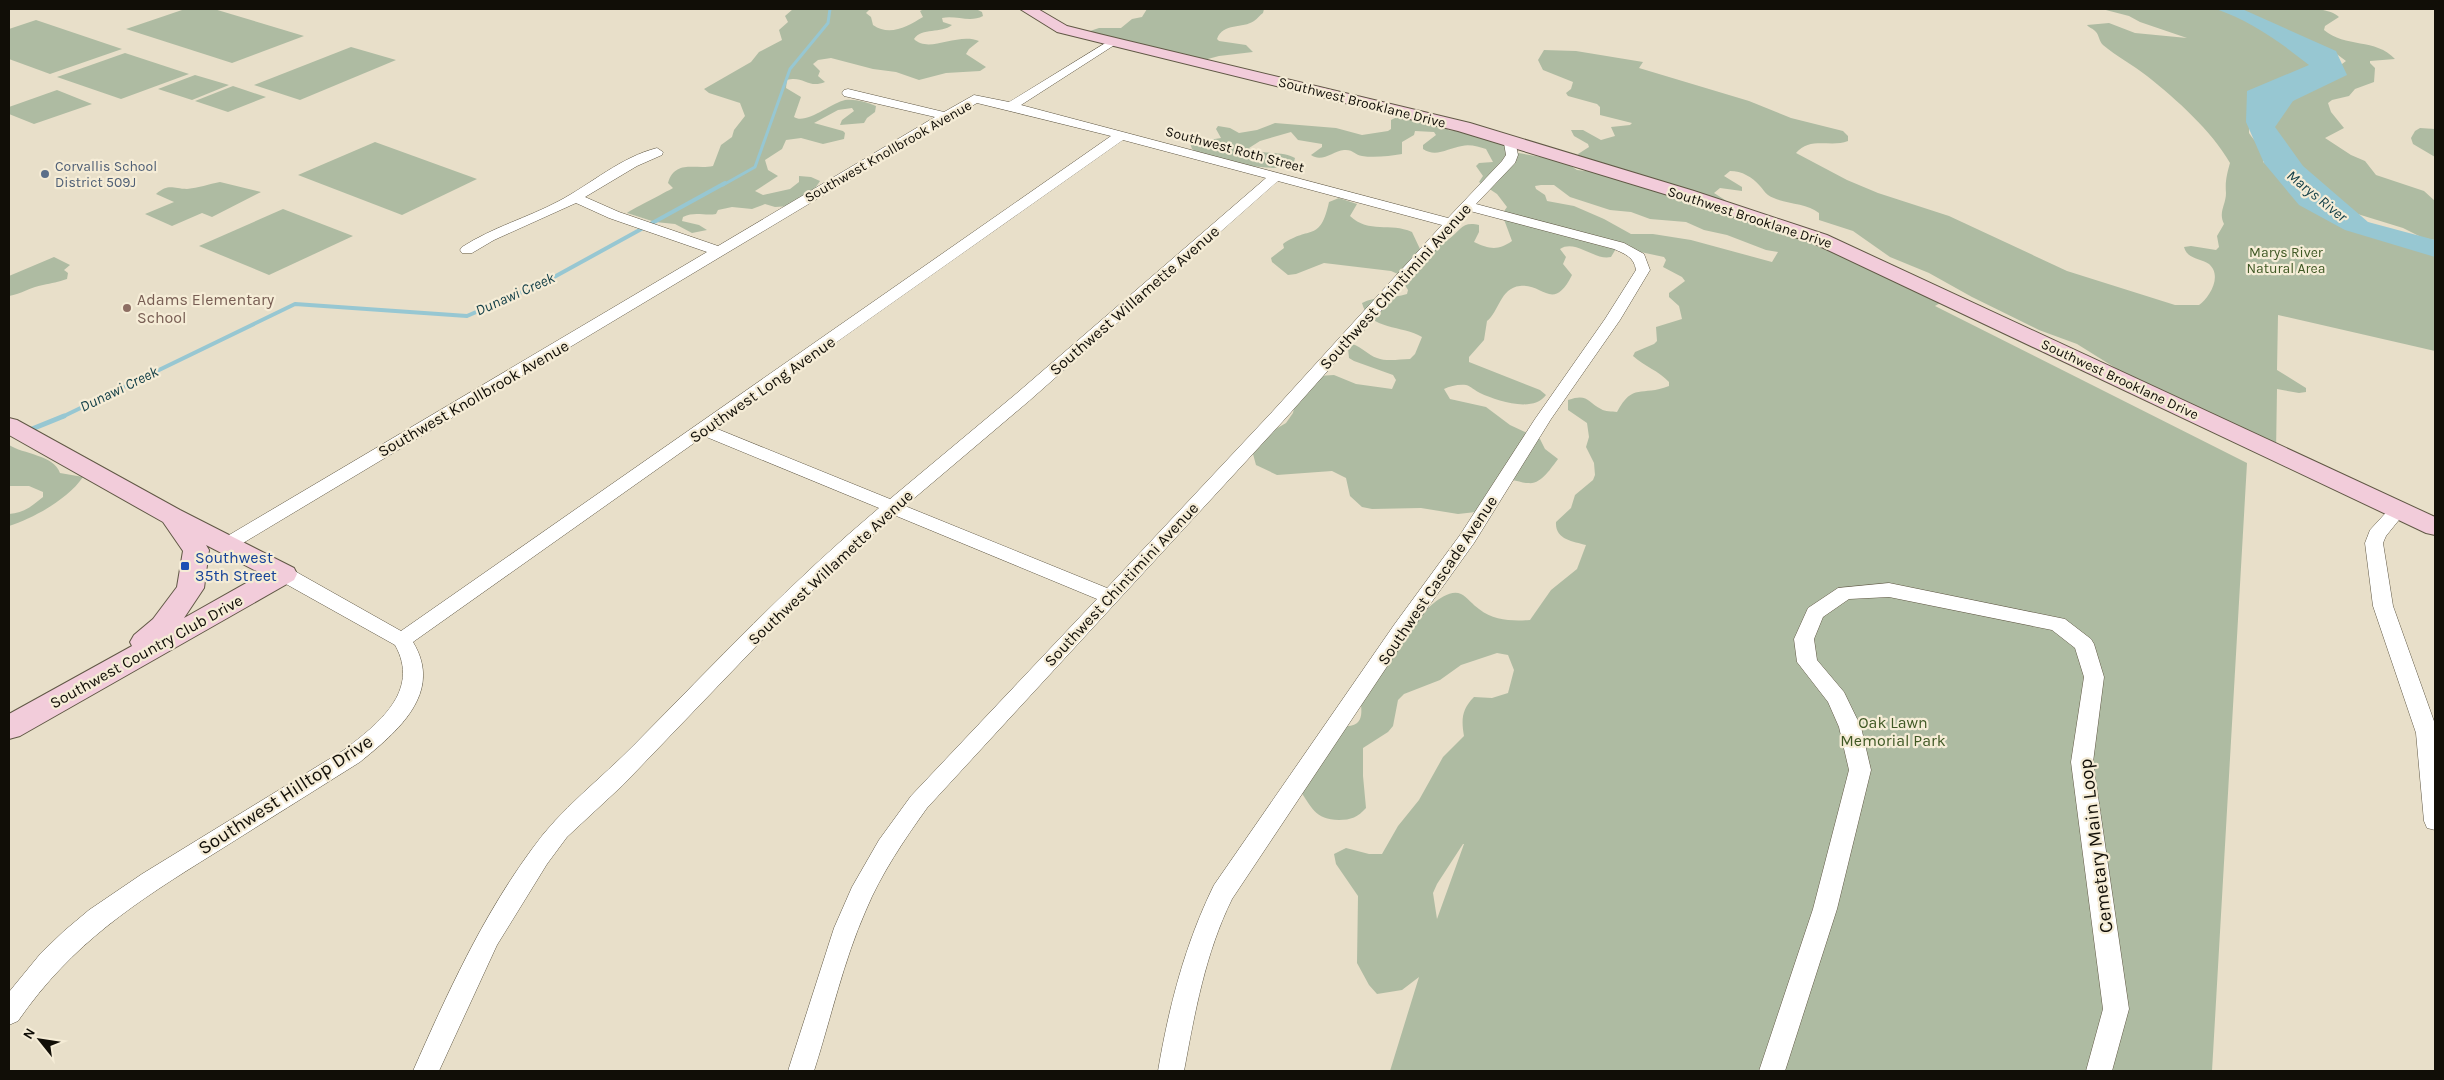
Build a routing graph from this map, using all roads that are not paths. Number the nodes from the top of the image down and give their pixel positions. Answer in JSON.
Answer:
{"nodes":[{"id":1,"x":1028,"y":9,"type":"edge"},
{"id":2,"x":1112,"y":42,"type":"junction"},
{"id":3,"x":848,"y":93,"type":"dead end"},
{"id":4,"x":1011,"y":106,"type":"junction"},
{"id":5,"x":945,"y":116,"type":"junction"},
{"id":6,"x":1121,"y":136,"type":"junction"},
{"id":7,"x":1510,"y":143,"type":"junction"},
{"id":8,"x":657,"y":152,"type":"dead end"},
{"id":9,"x":1276,"y":176,"type":"junction"},
{"id":10,"x":574,"y":197,"type":"junction"},
{"id":11,"x":1467,"y":206,"type":"junction"},
{"id":12,"x":1451,"y":223,"type":"junction"},
{"id":13,"x":467,"y":250,"type":"dead end"},
{"id":14,"x":719,"y":251,"type":"junction"},
{"id":15,"x":9,"y":425,"type":"edge"},
{"id":16,"x":704,"y":430,"type":"junction"},
{"id":17,"x":892,"y":507,"type":"junction"},
{"id":18,"x":2398,"y":510,"type":"junction"},
{"id":19,"x":171,"y":516,"type":"junction"},
{"id":20,"x":2435,"y":527,"type":"edge"},
{"id":21,"x":226,"y":545,"type":"junction"},
{"id":22,"x":284,"y":574,"type":"junction"},
{"id":23,"x":1111,"y":597,"type":"junction"},
{"id":24,"x":402,"y":640,"type":"junction"},
{"id":25,"x":108,"y":673,"type":"junction"},
{"id":26,"x":9,"y":728,"type":"edge"},
{"id":27,"x":2435,"y":821,"type":"edge"},
{"id":28,"x":9,"y":1013,"type":"edge"},
{"id":29,"x":426,"y":1071,"type":"edge"},
{"id":30,"x":801,"y":1071,"type":"edge"},
{"id":31,"x":1171,"y":1071,"type":"edge"},
{"id":32,"x":1772,"y":1071,"type":"edge"},
{"id":33,"x":2099,"y":1071,"type":"edge"}],
"edges":[{"from":1,"to":2,"type":"street","name":"Southwest Brooklane Drive"},
{"from":2,"to":4,"type":"street"},
{"from":2,"to":7,"type":"street","name":"Southwest Brooklane Drive"},
{"from":3,"to":5,"type":"street"},
{"from":4,"to":5,"type":"street","name":"Southwest Knollbrook Avenue"},
{"from":4,"to":6,"type":"street","name":"Southwest Roth Street"},
{"from":5,"to":14,"type":"street","name":"Southwest Knollbrook Avenue"},
{"from":6,"to":9,"type":"street","name":"Southwest Roth Street"},
{"from":6,"to":16,"type":"street","name":"Southwest Long Avenue"},
{"from":7,"to":11,"type":"street","name":"Southwest Chintimini Avenue"},
{"from":7,"to":18,"type":"street","name":"Southwest Brooklane Drive"},
{"from":8,"to":10,"type":"street"},
{"from":9,"to":12,"type":"street","name":"Southwest Roth Street"},
{"from":9,"to":17,"type":"street","name":"Southwest Willamette Avenue"},
{"from":10,"to":13,"type":"street"},
{"from":10,"to":14,"type":"street"},
{"from":11,"to":12,"type":"street","name":"Southwest Chintimini Avenue"},
{"from":11,"to":31,"type":"street","name":"Southwest Cascade Avenue"},
{"from":12,"to":23,"type":"street","name":"Southwest Chintimini Avenue"},
{"from":14,"to":21,"type":"street","name":"Southwest Knollbrook Avenue"},
{"from":15,"to":19,"type":"street"},
{"from":16,"to":17,"type":"street"},
{"from":16,"to":24,"type":"street","name":"Southwest Long Avenue"},
{"from":17,"to":23,"type":"street"},
{"from":17,"to":29,"type":"street","name":"Southwest Willamette Avenue"},
{"from":18,"to":20,"type":"street","name":"Southwest Brooklane Drive"},
{"from":18,"to":27,"type":"street"},
{"from":19,"to":21,"type":"street"},
{"from":19,"to":25,"type":"street"},
{"from":21,"to":22,"type":"street"},
{"from":22,"to":24,"type":"street","name":"Southwest Hilltop Drive"},
{"from":22,"to":25,"type":"street","name":"Southwest Country Club Drive"},
{"from":23,"to":30,"type":"street","name":"Southwest Chintimini Avenue"},
{"from":24,"to":28,"type":"street","name":"Southwest Hilltop Drive"},
{"from":25,"to":26,"type":"street","name":"Southwest Country Club Drive"},
{"from":32,"to":33,"type":"street","name":"Cemetary Main Loop"}]}
